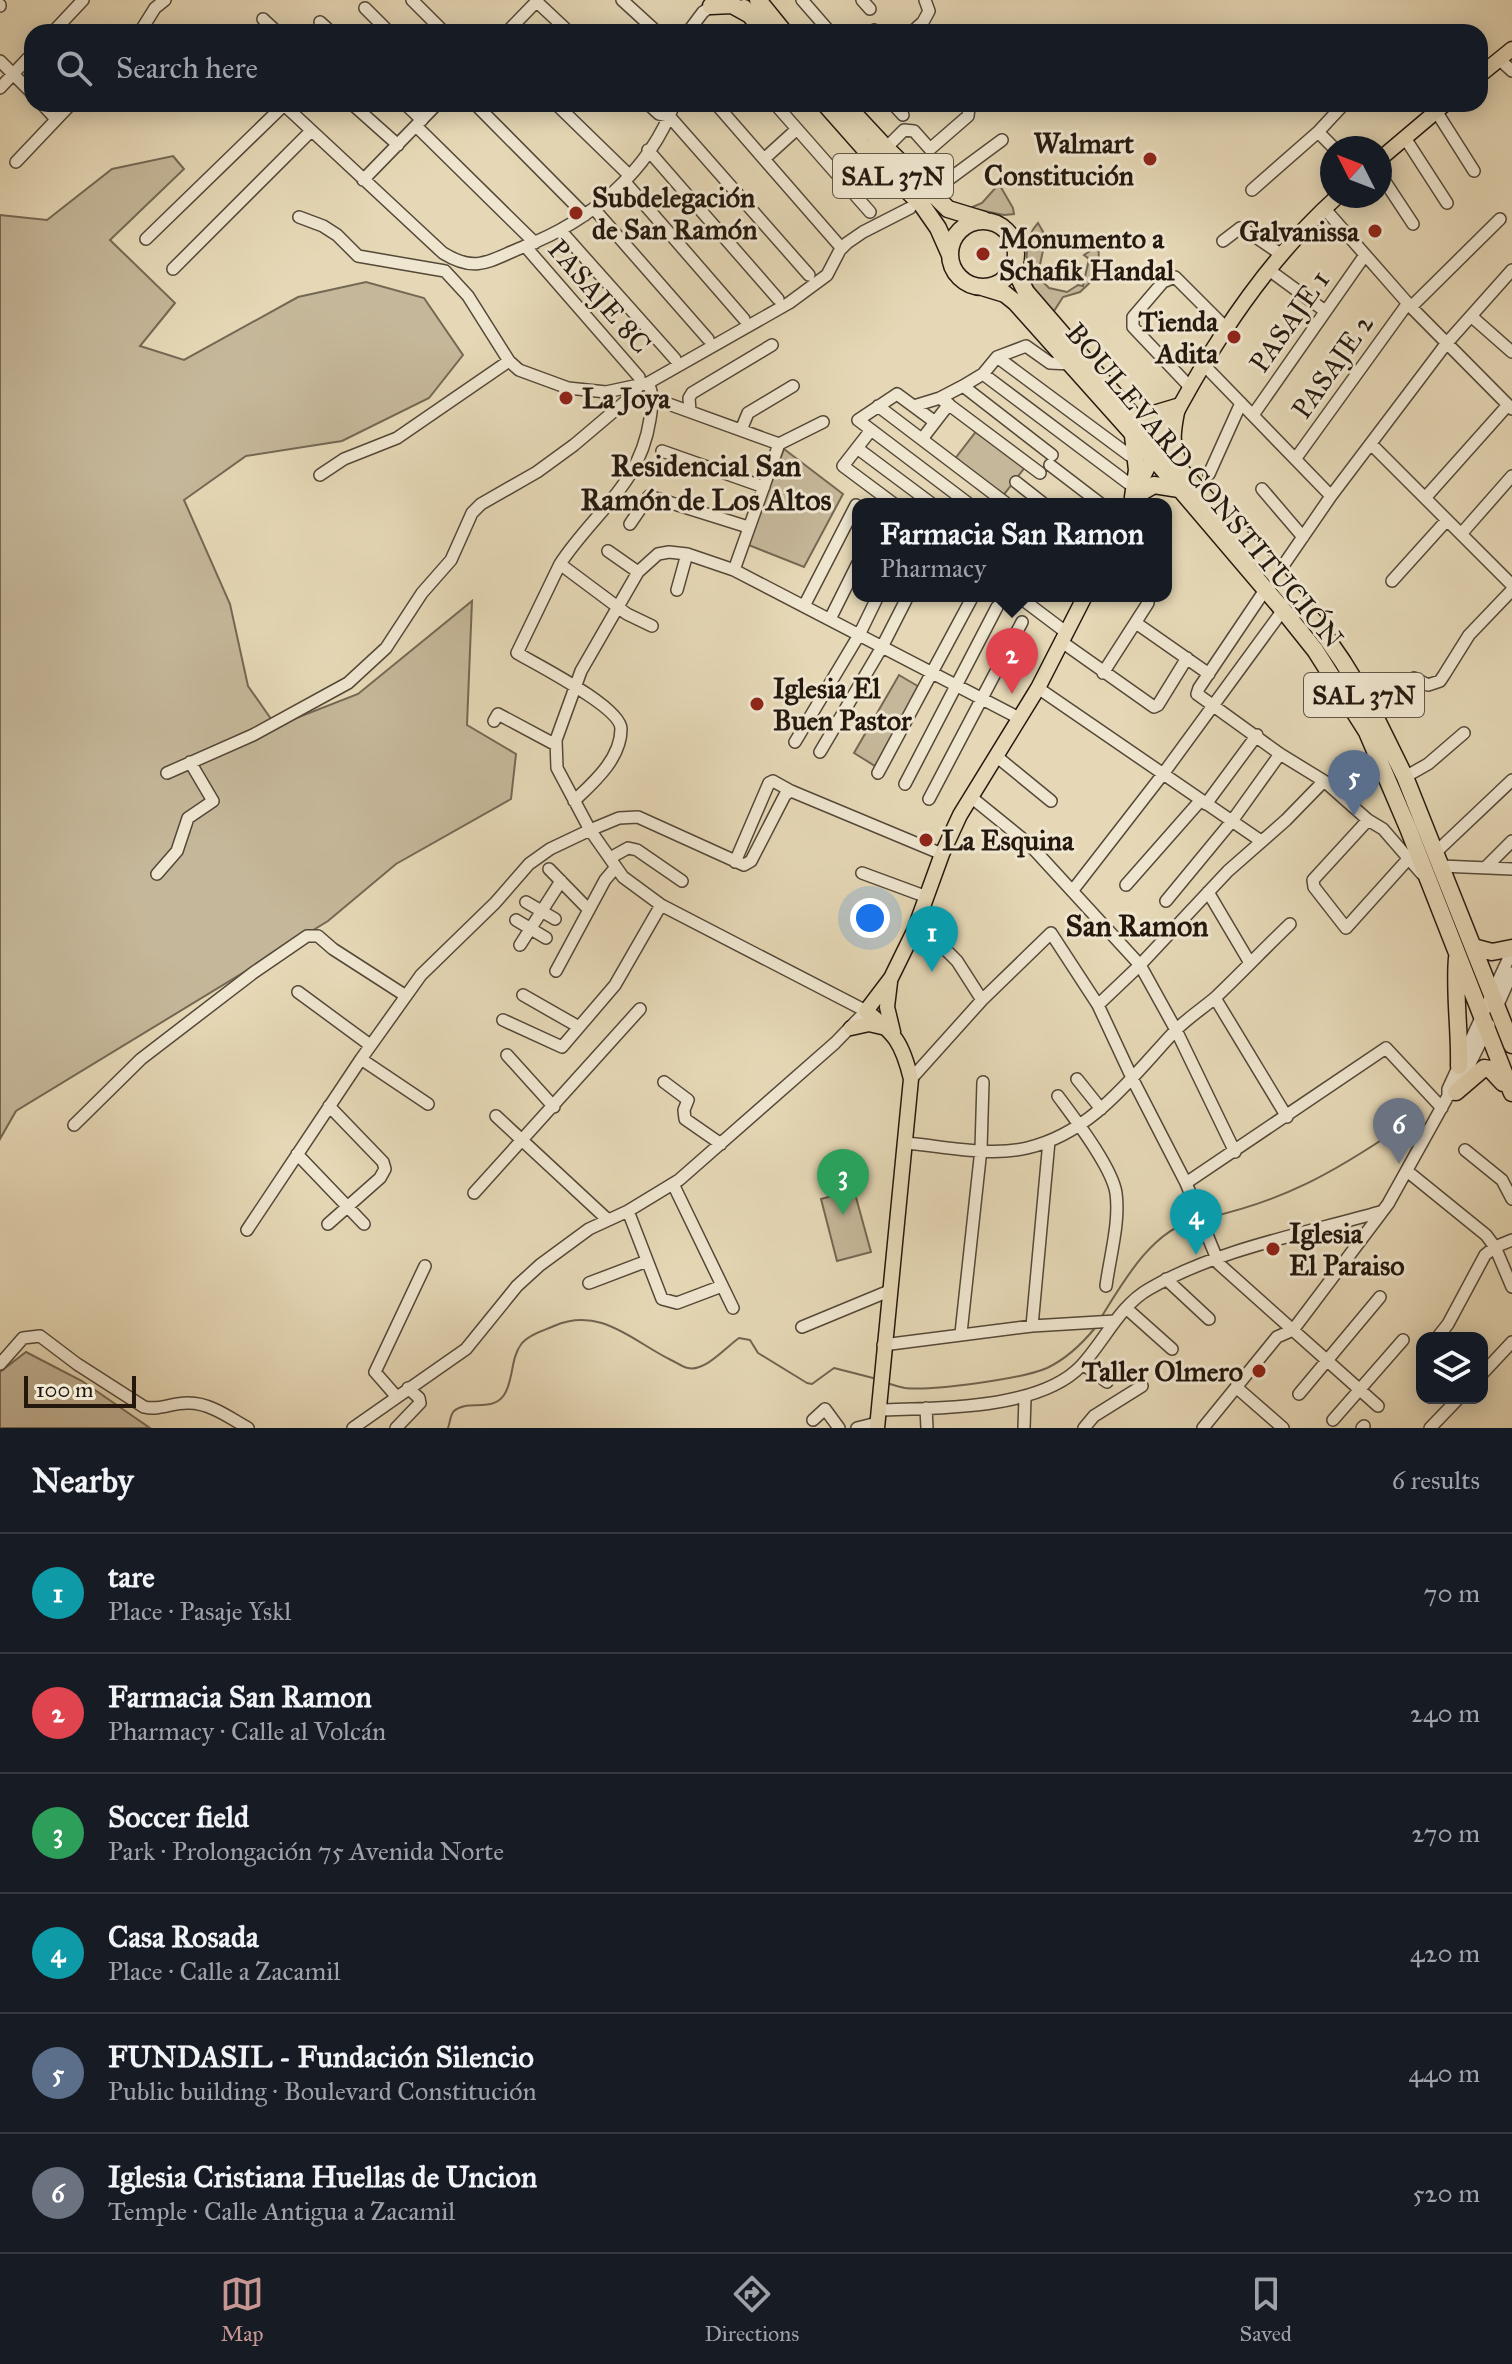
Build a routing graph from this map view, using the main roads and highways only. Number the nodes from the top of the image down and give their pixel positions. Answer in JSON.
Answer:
{"nodes":[{"id":1,"x":738,"y":0,"type":"edge"},
{"id":2,"x":716,"y":2,"type":"edge"},
{"id":3,"x":758,"y":5,"type":"edge"},
{"id":4,"x":776,"y":24,"type":"edge"},
{"id":5,"x":1512,"y":49,"type":"edge"},
{"id":6,"x":1488,"y":68,"type":"edge"},
{"id":7,"x":833,"y":112,"type":"edge"},
{"id":8,"x":852,"y":112,"type":"edge"},
{"id":9,"x":1435,"y":112,"type":"edge"},
{"id":10,"x":1392,"y":149,"type":"edge"},
{"id":11,"x":1324,"y":208,"type":"edge"},
{"id":12,"x":986,"y":221,"type":"junction"},
{"id":13,"x":950,"y":255,"type":"junction"},
{"id":14,"x":1013,"y":266,"type":"junction"},
{"id":15,"x":982,"y":287,"type":"junction"},
{"id":16,"x":1177,"y":407,"type":"junction"},
{"id":17,"x":1135,"y":426,"type":"junction"},
{"id":18,"x":1155,"y":451,"type":"junction"},
{"id":19,"x":1184,"y":484,"type":"junction"},
{"id":20,"x":1130,"y":495,"type":"edge"},
{"id":21,"x":1078,"y":602,"type":"edge"},
{"id":22,"x":1465,"y":949,"type":"junction"},
{"id":23,"x":1512,"y":950,"type":"edge"},
{"id":24,"x":891,"y":978,"type":"junction"},
{"id":25,"x":851,"y":1028,"type":"road end"},
{"id":26,"x":890,"y":1030,"type":"junction"},
{"id":27,"x":1512,"y":1045,"type":"edge"},
{"id":28,"x":1459,"y":1066,"type":"road end"},
{"id":29,"x":1452,"y":1094,"type":"road end"},
{"id":30,"x":1512,"y":1094,"type":"edge"},
{"id":31,"x":878,"y":1415,"type":"edge"}],
"edges":[{"from":1,"to":3,"type":"highway"},
{"from":2,"to":3,"type":"highway"},
{"from":3,"to":4,"type":"highway"},
{"from":5,"to":6,"type":"main road"},
{"from":7,"to":13,"type":"highway","number":"SAL 37N"},
{"from":8,"to":12,"type":"highway","number":"SAL 37N"},
{"from":9,"to":10,"type":"main road"},
{"from":11,"to":16,"type":"main road"},
{"from":12,"to":13,"type":"highway","number":"SAL 37N"},
{"from":12,"to":14,"type":"highway","number":"SAL 37N"},
{"from":13,"to":15,"type":"highway","number":"SAL 37N"},
{"from":14,"to":15,"type":"highway"},
{"from":14,"to":17,"type":"highway","name":"BOULEVARD CONSTITUCIÓN","number":"SAL 37N"},
{"from":15,"to":17,"type":"highway","name":"BOULEVARD CONSTITUCIÓN","number":"SAL 37N"},
{"from":16,"to":17,"type":"highway"},
{"from":16,"to":18,"type":"main road"},
{"from":16,"to":19,"type":"highway"},
{"from":17,"to":18,"type":"highway","name":"BOULEVARD CONSTITUCIÓN","number":"SAL 37N"},
{"from":17,"to":20,"type":"highway"},
{"from":18,"to":19,"type":"highway","name":"BOULEVARD CONSTITUCIÓN","number":"SAL 37N"},
{"from":18,"to":20,"type":"main road"},
{"from":19,"to":20,"type":"highway"},
{"from":19,"to":22,"type":"highway","name":"BOULEVARD CONSTITUCIÓN","number":"SAL 37N"},
{"from":19,"to":22,"type":"highway","name":"BOULEVARD CONSTITUCIÓN","number":"SAL 37N"},
{"from":21,"to":24,"type":"main road"},
{"from":22,"to":23,"type":"highway"},
{"from":22,"to":27,"type":"highway","name":"BOULEVARD CONSTITUCIÓN","number":"SAL 37N"},
{"from":22,"to":28,"type":"highway"},
{"from":22,"to":30,"type":"highway","name":"BOULEVARD CONSTITUCIÓN","number":"SAL 37N"},
{"from":24,"to":26,"type":"main road"},
{"from":24,"to":26,"type":"main road"},
{"from":25,"to":26,"type":"main road"},
{"from":26,"to":31,"type":"main road"},
{"from":29,"to":30,"type":"highway"}]}
